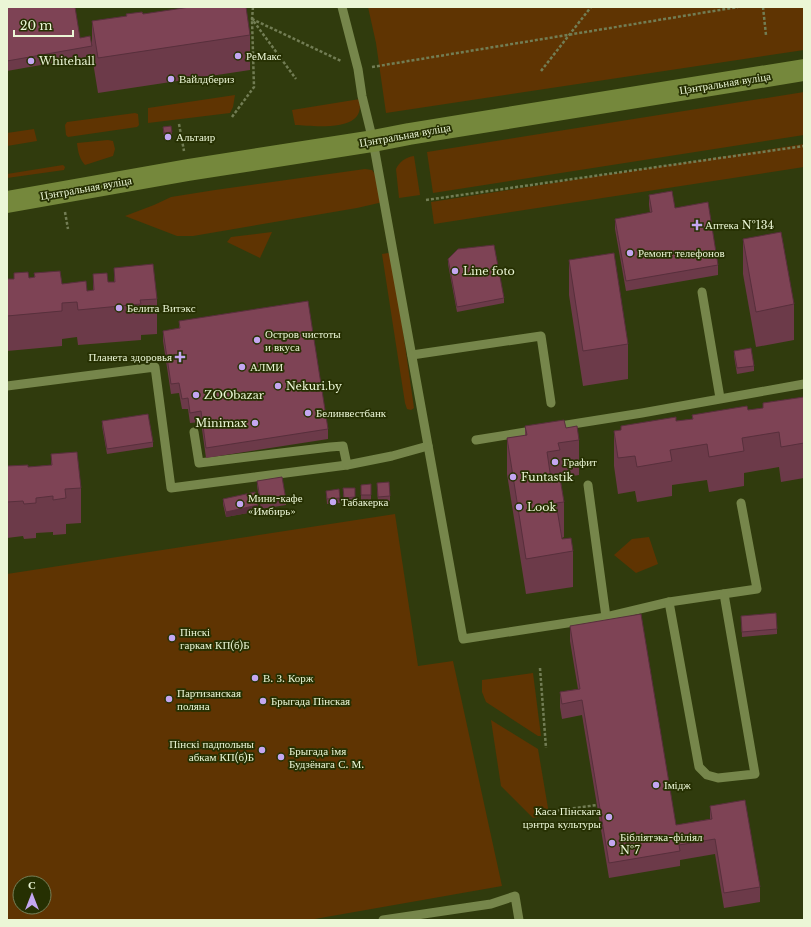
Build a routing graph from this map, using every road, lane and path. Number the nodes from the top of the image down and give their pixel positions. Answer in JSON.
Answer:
{"nodes":[{"id":1,"x":253,"y":7,"type":"edge"},
{"id":2,"x":342,"y":7,"type":"edge"},
{"id":3,"x":591,"y":7,"type":"edge"},
{"id":4,"x":738,"y":7,"type":"edge"},
{"id":5,"x":763,"y":7,"type":"edge"},
{"id":6,"x":252,"y":19,"type":"junction"},
{"id":7,"x":569,"y":35,"type":"junction"},
{"id":8,"x":766,"y":35,"type":"dead end"},
{"id":9,"x":358,"y":69,"type":"junction"},
{"id":10,"x":804,"y":70,"type":"edge"},
{"id":11,"x":541,"y":71,"type":"dead end"},
{"id":12,"x":296,"y":79,"type":"dead end"},
{"id":13,"x":232,"y":117,"type":"dead end"},
{"id":14,"x":179,"y":124,"type":"dead end"},
{"id":15,"x":373,"y":141,"type":"junction"},
{"id":16,"x":804,"y":146,"type":"edge"},
{"id":17,"x":188,"y":170,"type":"junction"},
{"id":18,"x":426,"y":200,"type":"dead end"},
{"id":19,"x":7,"y":202,"type":"edge"},
{"id":20,"x":702,"y":292,"type":"dead end"},
{"id":21,"x":412,"y":355,"type":"junction"},
{"id":22,"x":804,"y":384,"type":"edge"},
{"id":23,"x":7,"y":386,"type":"edge"},
{"id":24,"x":720,"y":398,"type":"junction"},
{"id":25,"x":551,"y":403,"type":"dead end"},
{"id":26,"x":194,"y":432,"type":"dead end"},
{"id":27,"x":476,"y":440,"type":"dead end"},
{"id":28,"x":428,"y":446,"type":"junction"},
{"id":29,"x":347,"y":465,"type":"junction"},
{"id":30,"x":588,"y":485,"type":"dead end"},
{"id":31,"x":741,"y":503,"type":"dead end"},
{"id":32,"x":724,"y":594,"type":"junction"},
{"id":33,"x":669,"y":602,"type":"junction"},
{"id":34,"x":606,"y":617,"type":"junction"},
{"id":35,"x":540,"y":668,"type":"dead end"},
{"id":36,"x":546,"y":748,"type":"dead end"},
{"id":37,"x":597,"y":805,"type":"edge"},
{"id":38,"x":553,"y":811,"type":"dead end"},
{"id":39,"x":383,"y":920,"type":"edge"},
{"id":40,"x":519,"y":920,"type":"edge"}],
"edges":[{"from":1,"to":6,"type":"path"},
{"from":2,"to":9,"type":"lane"},
{"from":3,"to":7,"type":"path"},
{"from":4,"to":7,"type":"path"},
{"from":5,"to":8,"type":"path"},
{"from":6,"to":9,"type":"path"},
{"from":6,"to":12,"type":"path"},
{"from":6,"to":13,"type":"path"},
{"from":7,"to":9,"type":"path"},
{"from":7,"to":11,"type":"path"},
{"from":9,"to":15,"type":"lane"},
{"from":10,"to":15,"type":"main road","name":"Цэнтральная вуліца"},
{"from":14,"to":17,"type":"path"},
{"from":15,"to":17,"type":"main road","name":"Цэнтральная вуліца"},
{"from":15,"to":21,"type":"lane"},
{"from":16,"to":18,"type":"path"},
{"from":17,"to":19,"type":"main road","name":"Цэнтральная вуліца"},
{"from":20,"to":24,"type":"lane"},
{"from":21,"to":25,"type":"lane"},
{"from":21,"to":28,"type":"lane"},
{"from":22,"to":24,"type":"lane"},
{"from":23,"to":29,"type":"lane"},
{"from":24,"to":27,"type":"lane"},
{"from":26,"to":29,"type":"lane"},
{"from":28,"to":29,"type":"lane"},
{"from":28,"to":34,"type":"lane"},
{"from":30,"to":34,"type":"lane"},
{"from":31,"to":32,"type":"lane"},
{"from":32,"to":33,"type":"lane"},
{"from":32,"to":33,"type":"lane"},
{"from":33,"to":34,"type":"lane"},
{"from":35,"to":36,"type":"path"},
{"from":37,"to":38,"type":"path"},
{"from":39,"to":40,"type":"lane"}]}
